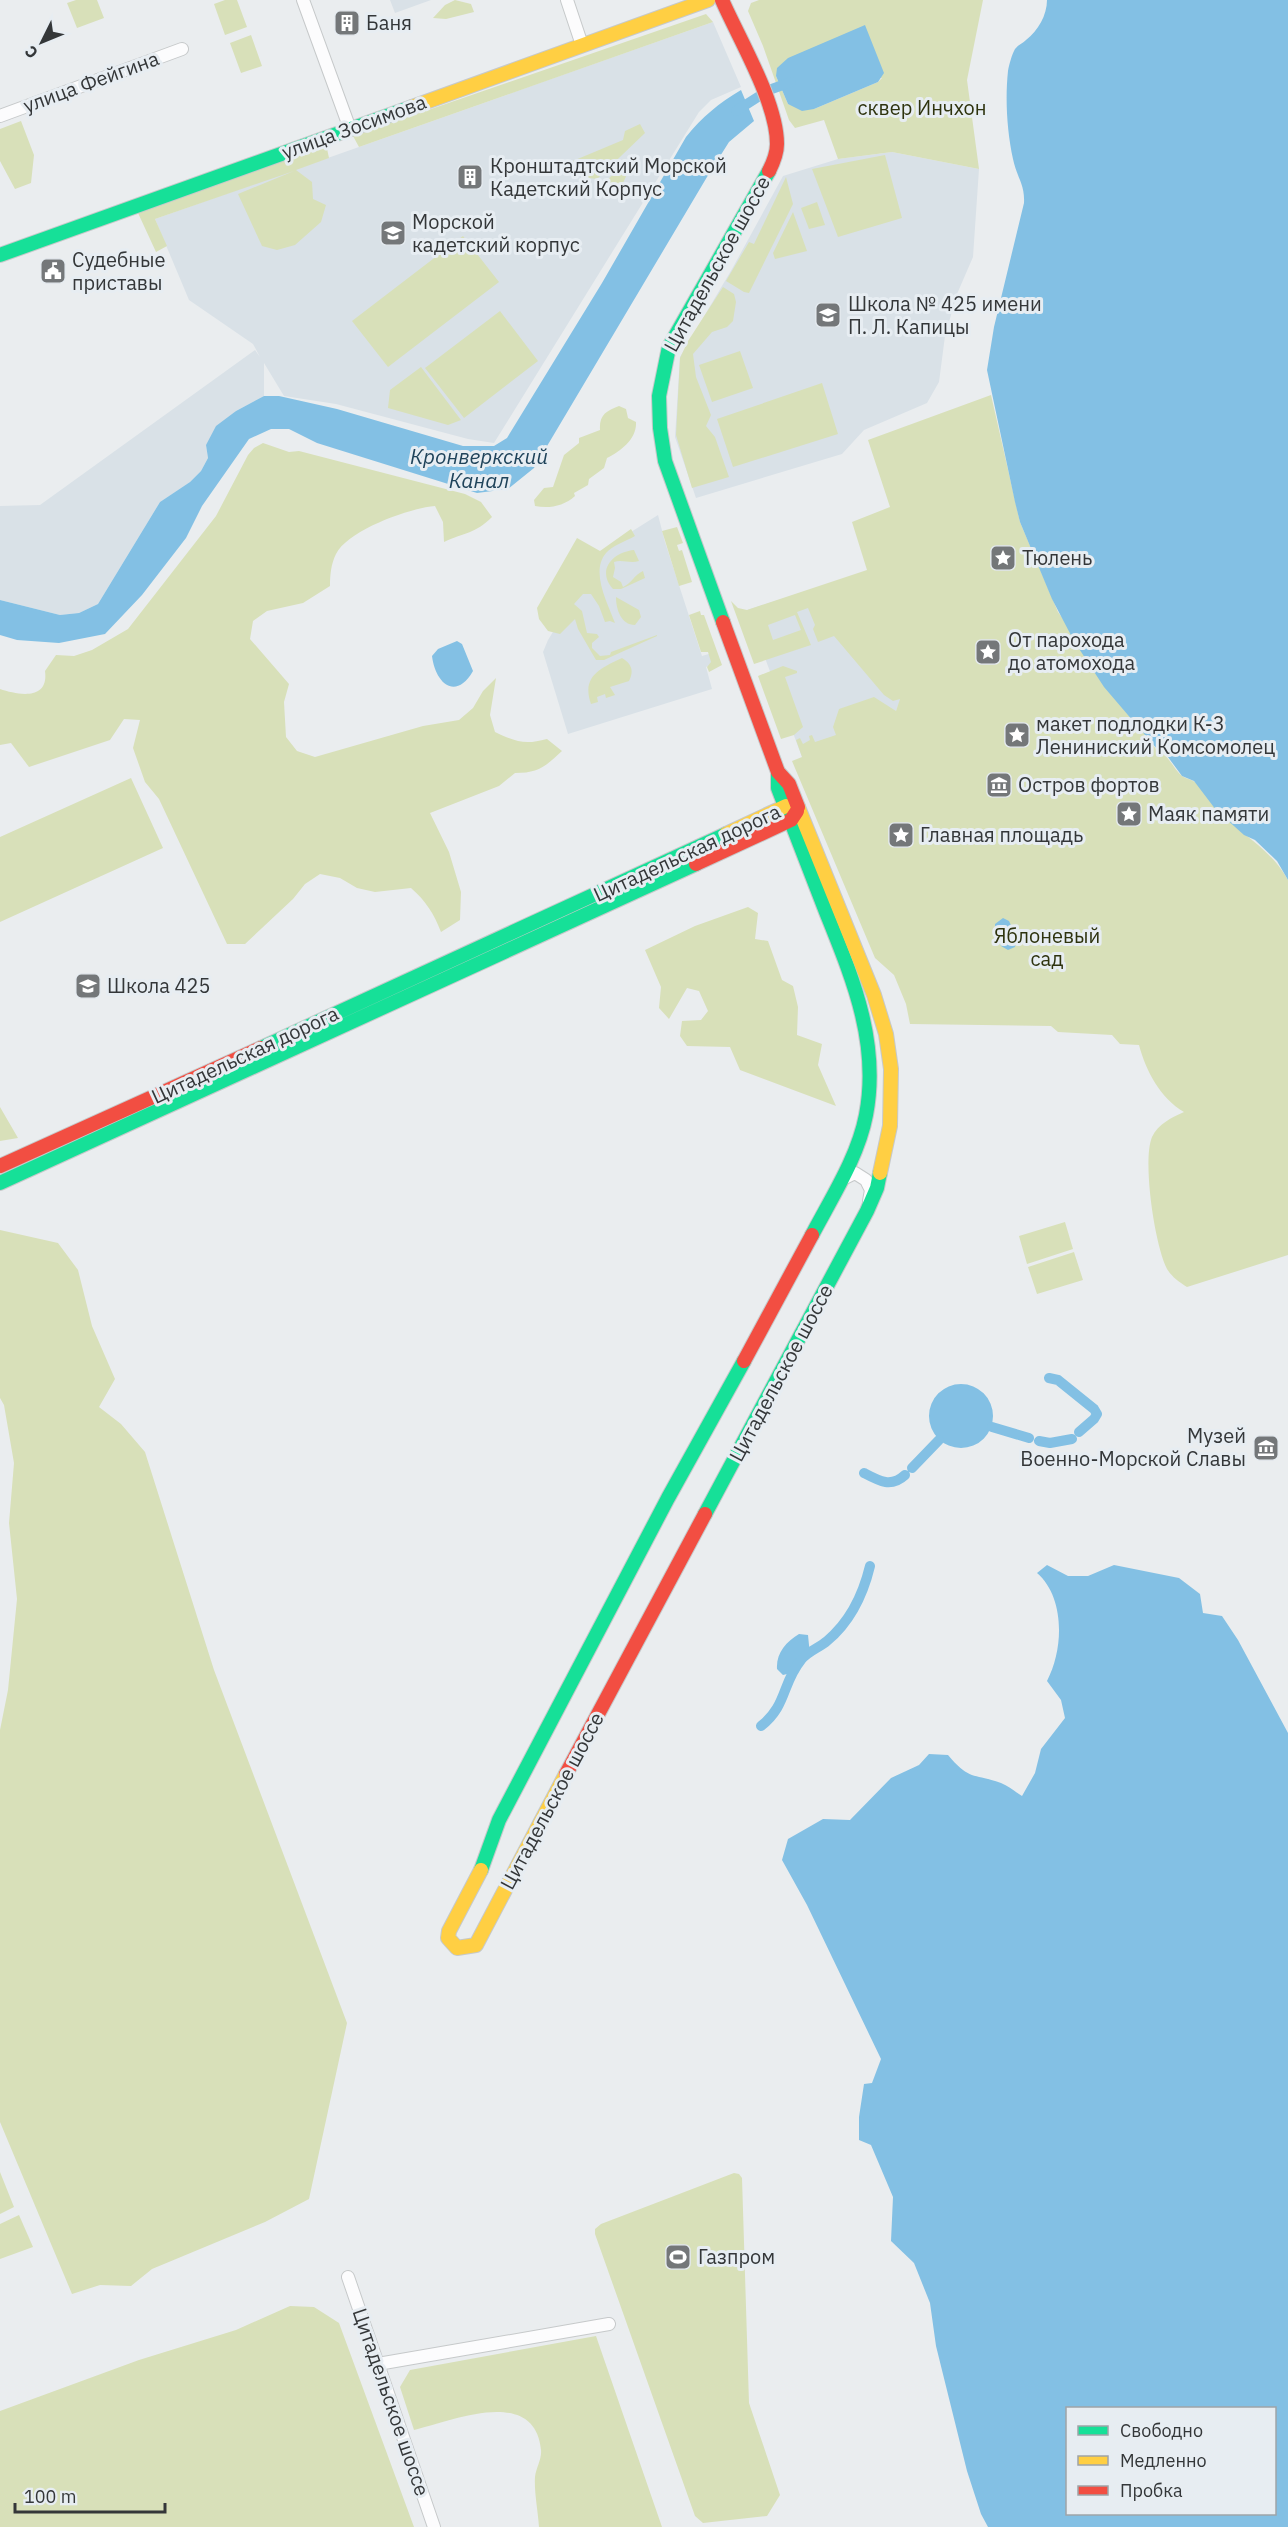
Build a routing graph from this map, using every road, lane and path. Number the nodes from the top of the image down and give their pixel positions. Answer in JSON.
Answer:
{"nodes":[{"id":1,"x":303,"y":0,"type":"edge"},
{"id":2,"x":567,"y":0,"type":"edge"},
{"id":3,"x":708,"y":0,"type":"edge"},
{"id":4,"x":722,"y":0,"type":"edge"},
{"id":5,"x":582,"y":45,"type":"junction"},
{"id":6,"x":182,"y":49,"type":"dead end"},
{"id":7,"x":0,"y":116,"type":"edge"},
{"id":8,"x":350,"y":129,"type":"junction"},
{"id":9,"x":0,"y":255,"type":"edge"},
{"id":10,"x":792,"y":811,"type":"junction"},
{"id":11,"x":0,"y":1166,"type":"edge"},
{"id":12,"x":840,"y":1180,"type":"junction"},
{"id":13,"x":0,"y":1182,"type":"edge"},
{"id":14,"x":867,"y":1211,"type":"junction"},
{"id":15,"x":348,"y":2277,"type":"dead end"},
{"id":16,"x":609,"y":2324,"type":"dead end"},
{"id":17,"x":378,"y":2364,"type":"junction"},
{"id":18,"x":434,"y":2527,"type":"edge"}],
"edges":[{"from":1,"to":8,"type":"street"},
{"from":2,"to":5,"type":"street"},
{"from":3,"to":5,"type":"street","name":"улица Зосимова"},
{"from":4,"to":10,"type":"street","name":"Цитадельское шоссе"},
{"from":5,"to":8,"type":"street","name":"улица Зосимова"},
{"from":6,"to":7,"type":"street","name":"улица Фейгина"},
{"from":8,"to":9,"type":"street","name":"улица Зосимова"},
{"from":10,"to":11,"type":"street","name":"Цитадельская дорога"},
{"from":10,"to":12,"type":"street","name":"Цитадельское шоссе"},
{"from":10,"to":13,"type":"street","name":"Цитадельская дорога"},
{"from":10,"to":14,"type":"street","name":"Цитадельское шоссе"},
{"from":12,"to":14,"type":"street"},
{"from":12,"to":14,"type":"street","name":"Цитадельское шоссе"},
{"from":15,"to":17,"type":"street","name":"Цитадельское шоссе"},
{"from":16,"to":17,"type":"street"},
{"from":17,"to":18,"type":"street","name":"Цитадельское шоссе"}]}
